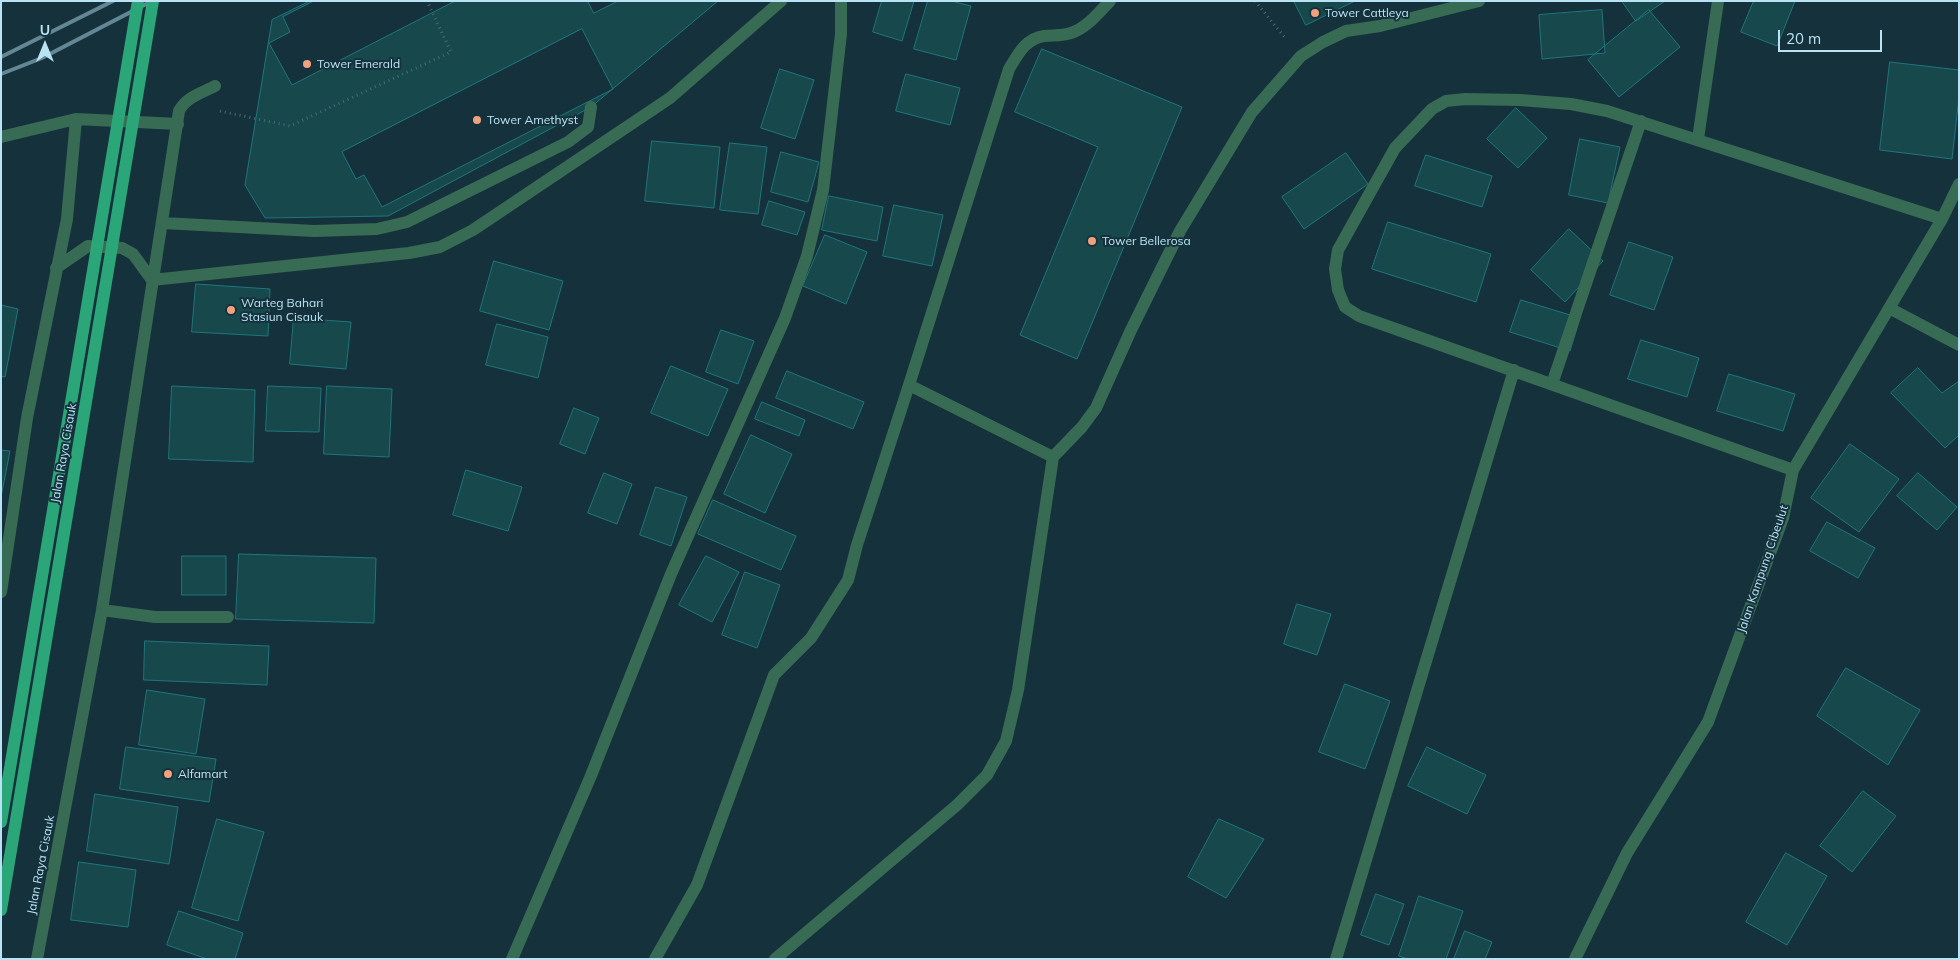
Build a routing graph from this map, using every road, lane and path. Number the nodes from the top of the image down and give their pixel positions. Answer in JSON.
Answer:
{"nodes":[{"id":1,"x":138,"y":1,"type":"edge"},
{"id":2,"x":153,"y":1,"type":"edge"},
{"id":3,"x":427,"y":1,"type":"edge"},
{"id":4,"x":781,"y":1,"type":"edge"},
{"id":5,"x":841,"y":1,"type":"edge"},
{"id":6,"x":1110,"y":1,"type":"edge"},
{"id":7,"x":1255,"y":1,"type":"edge"},
{"id":8,"x":1479,"y":1,"type":"edge"},
{"id":9,"x":1718,"y":1,"type":"edge"},
{"id":10,"x":1301,"y":56,"type":"junction"},
{"id":11,"x":215,"y":86,"type":"dead end"},
{"id":12,"x":591,"y":107,"type":"dead end"},
{"id":13,"x":215,"y":110,"type":"dead end"},
{"id":14,"x":76,"y":119,"type":"junction"},
{"id":15,"x":1640,"y":121,"type":"junction"},
{"id":16,"x":178,"y":124,"type":"junction"},
{"id":17,"x":1,"y":137,"type":"edge"},
{"id":18,"x":1698,"y":139,"type":"junction"},
{"id":19,"x":1959,"y":184,"type":"edge"},
{"id":20,"x":1942,"y":219,"type":"junction"},
{"id":21,"x":163,"y":223,"type":"junction"},
{"id":22,"x":56,"y":268,"type":"junction"},
{"id":23,"x":152,"y":280,"type":"junction"},
{"id":24,"x":1889,"y":308,"type":"junction"},
{"id":25,"x":1959,"y":345,"type":"edge"},
{"id":26,"x":1514,"y":370,"type":"junction"},
{"id":27,"x":1552,"y":384,"type":"junction"},
{"id":28,"x":909,"y":385,"type":"junction"},
{"id":29,"x":1052,"y":456,"type":"junction"},
{"id":30,"x":1792,"y":470,"type":"junction"},
{"id":31,"x":1,"y":592,"type":"edge"},
{"id":32,"x":102,"y":610,"type":"junction"},
{"id":33,"x":228,"y":617,"type":"dead end"},
{"id":34,"x":1,"y":822,"type":"edge"},
{"id":35,"x":1,"y":910,"type":"edge"},
{"id":36,"x":37,"y":959,"type":"edge"},
{"id":37,"x":512,"y":959,"type":"edge"},
{"id":38,"x":655,"y":959,"type":"edge"},
{"id":39,"x":775,"y":959,"type":"edge"},
{"id":40,"x":1336,"y":959,"type":"edge"},
{"id":41,"x":1575,"y":959,"type":"edge"}],
"edges":[{"from":1,"to":34,"type":"main road","name":"Jalan Raya Cisauk","bridge":true},
{"from":2,"to":35,"type":"main road","name":"Jalan Raya Cisauk","bridge":true},
{"from":3,"to":13,"type":"path"},
{"from":4,"to":23,"type":"street"},
{"from":5,"to":37,"type":"street"},
{"from":6,"to":28,"type":"street"},
{"from":7,"to":10,"type":"path"},
{"from":8,"to":10,"type":"street"},
{"from":9,"to":18,"type":"street"},
{"from":10,"to":29,"type":"street"},
{"from":11,"to":16,"type":"street","name":"Jalan Raya Cisauk"},
{"from":12,"to":21,"type":"street"},
{"from":14,"to":16,"type":"street"},
{"from":14,"to":17,"type":"street"},
{"from":14,"to":22,"type":"street"},
{"from":15,"to":18,"type":"street"},
{"from":15,"to":26,"type":"street"},
{"from":15,"to":27,"type":"street"},
{"from":16,"to":21,"type":"street","name":"Jalan Raya Cisauk"},
{"from":18,"to":20,"type":"street"},
{"from":19,"to":20,"type":"street","name":"Jalan Kampung Cibeulut"},
{"from":20,"to":24,"type":"street","name":"Jalan Kampung Cibeulut"},
{"from":21,"to":23,"type":"street","name":"Jalan Raya Cisauk"},
{"from":22,"to":23,"type":"street"},
{"from":22,"to":31,"type":"street"},
{"from":23,"to":32,"type":"street","name":"Jalan Raya Cisauk"},
{"from":24,"to":25,"type":"street"},
{"from":24,"to":30,"type":"street","name":"Jalan Kampung Cibeulut"},
{"from":26,"to":27,"type":"street"},
{"from":26,"to":40,"type":"street"},
{"from":27,"to":30,"type":"street"},
{"from":28,"to":29,"type":"street"},
{"from":28,"to":38,"type":"street"},
{"from":29,"to":39,"type":"street"},
{"from":30,"to":41,"type":"street","name":"Jalan Kampung Cibeulut"},
{"from":32,"to":33,"type":"street"},
{"from":32,"to":36,"type":"street","name":"Jalan Raya Cisauk"}]}
